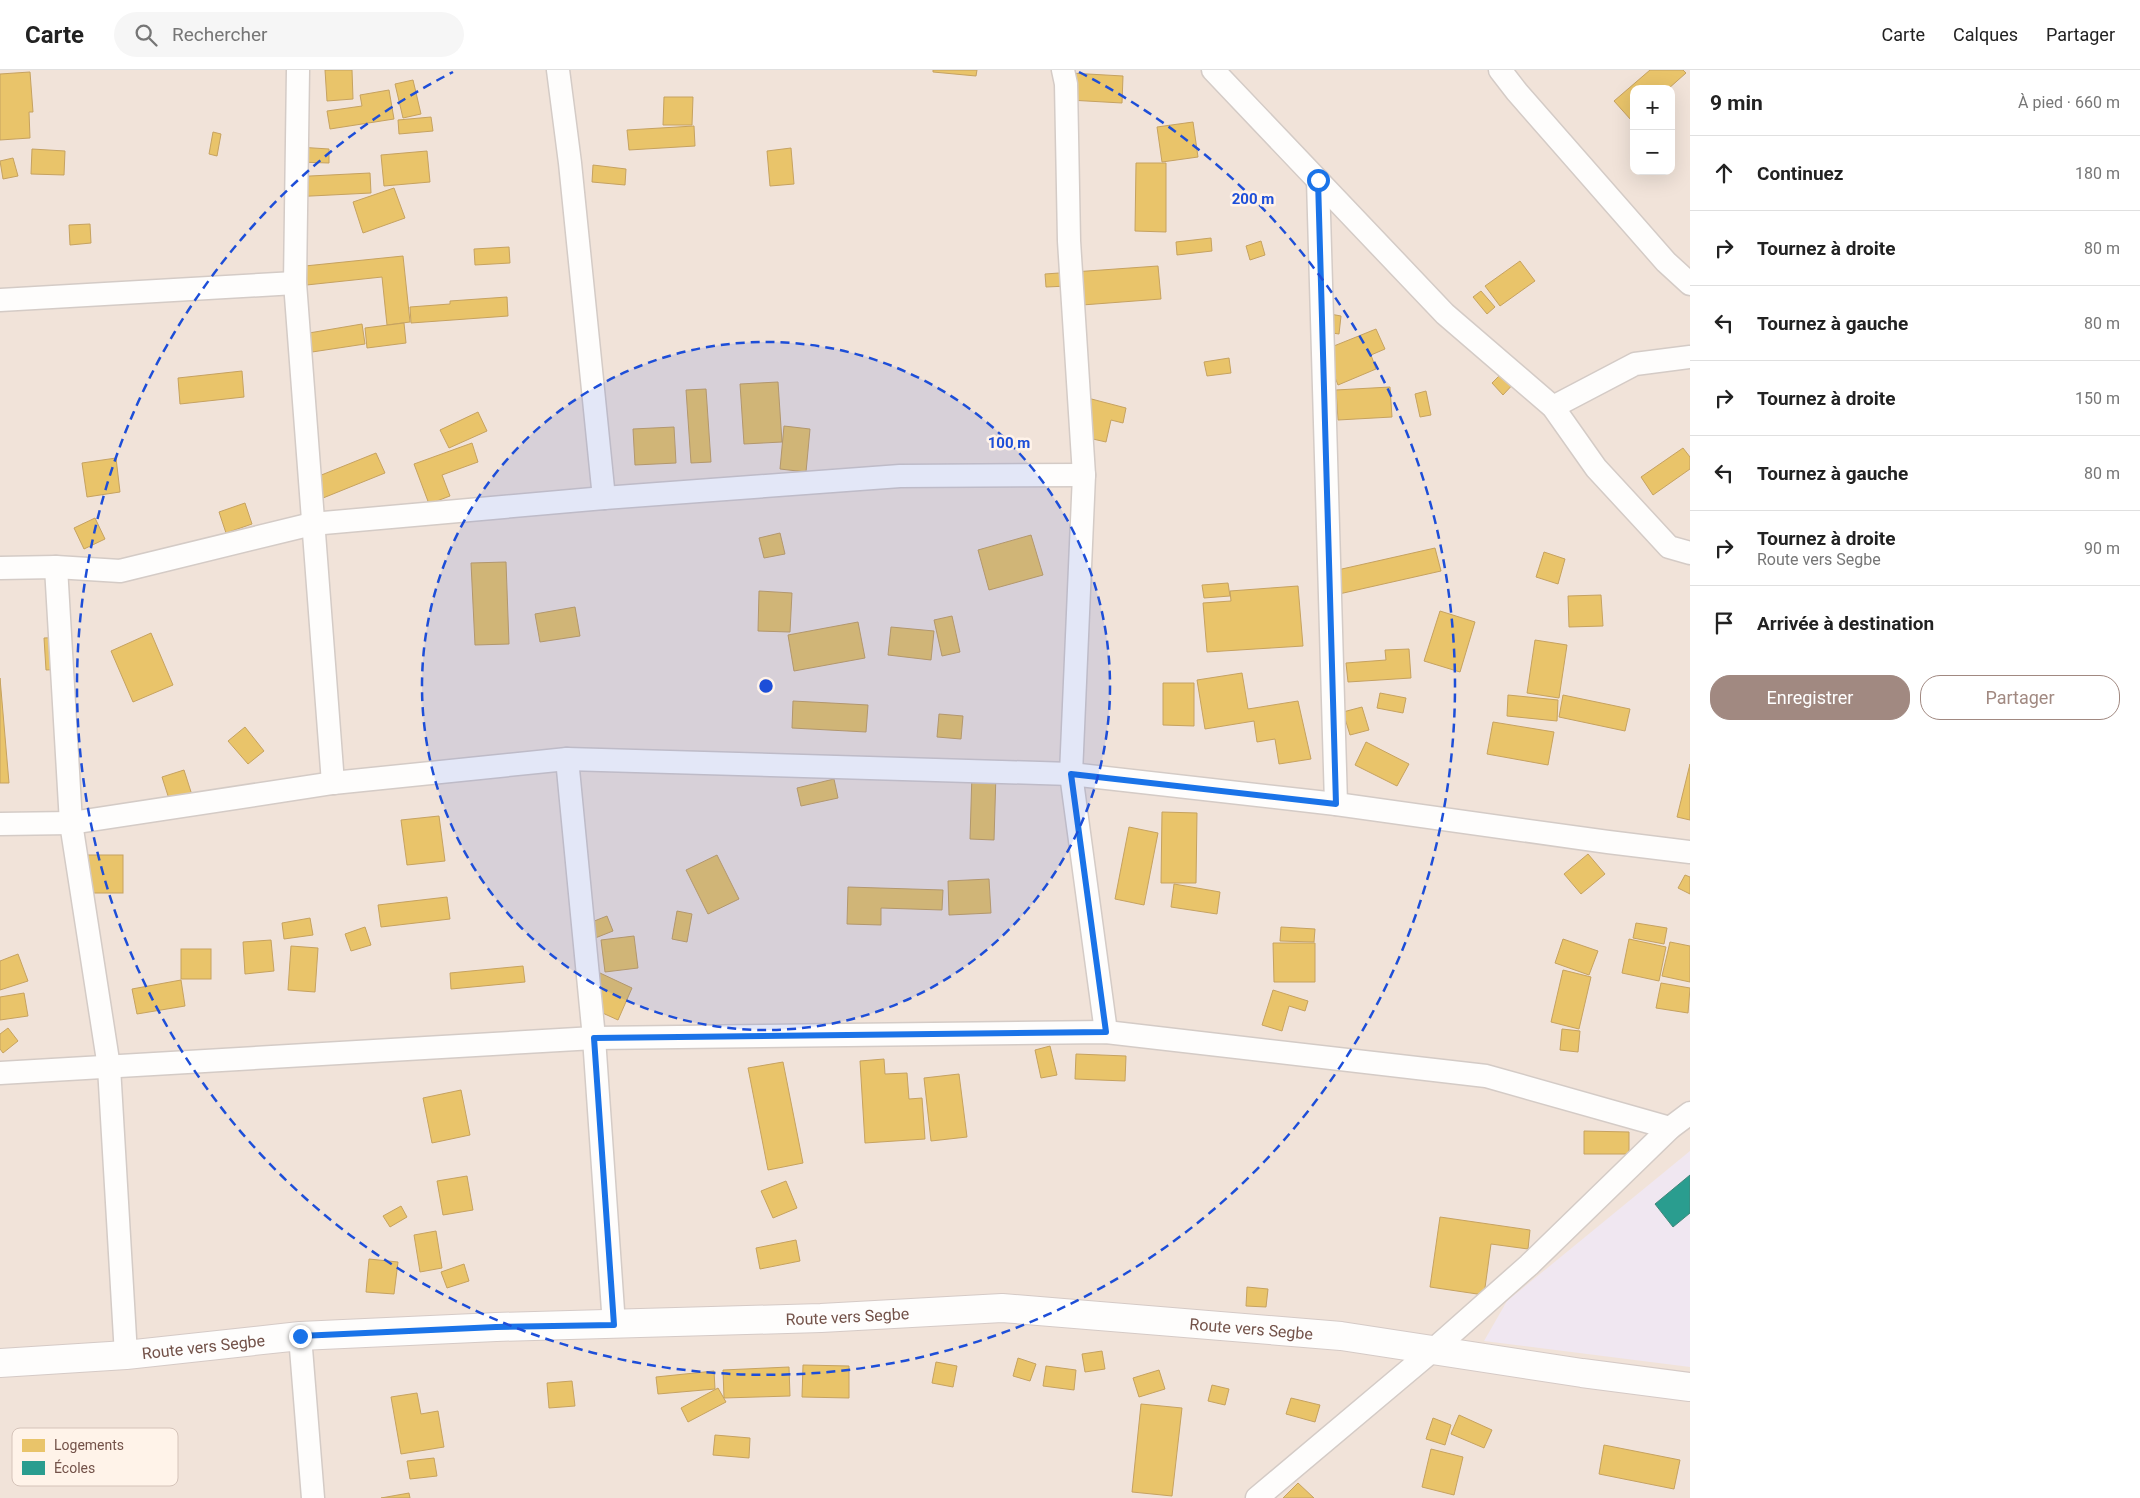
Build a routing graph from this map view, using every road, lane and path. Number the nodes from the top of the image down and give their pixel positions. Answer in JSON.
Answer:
{"nodes":[{"id":1,"x":298,"y":70,"type":"edge"},
{"id":2,"x":558,"y":70,"type":"edge"},
{"id":3,"x":1064,"y":70,"type":"edge"},
{"id":4,"x":1213,"y":70,"type":"edge"},
{"id":5,"x":1500,"y":70,"type":"edge"},
{"id":6,"x":1318,"y":180,"type":"junction"},
{"id":7,"x":295,"y":283,"type":"junction"},
{"id":8,"x":1690,"y":284,"type":"edge"},
{"id":9,"x":0,"y":300,"type":"edge"},
{"id":10,"x":1690,"y":357,"type":"edge"},
{"id":11,"x":1553,"y":408,"type":"junction"},
{"id":12,"x":1084,"y":475,"type":"junction"},
{"id":13,"x":604,"y":498,"type":"junction"},
{"id":14,"x":312,"y":524,"type":"junction"},
{"id":15,"x":1690,"y":554,"type":"edge"},
{"id":16,"x":56,"y":567,"type":"junction"},
{"id":17,"x":0,"y":568,"type":"edge"},
{"id":18,"x":568,"y":759,"type":"junction"},
{"id":19,"x":1071,"y":774,"type":"junction"},
{"id":20,"x":333,"y":783,"type":"junction"},
{"id":21,"x":1336,"y":804,"type":"junction"},
{"id":22,"x":71,"y":823,"type":"junction"},
{"id":23,"x":0,"y":824,"type":"edge"},
{"id":24,"x":1690,"y":852,"type":"edge"},
{"id":25,"x":1106,"y":1032,"type":"junction"},
{"id":26,"x":594,"y":1038,"type":"junction"},
{"id":27,"x":109,"y":1066,"type":"junction"},
{"id":28,"x":0,"y":1073,"type":"edge"},
{"id":29,"x":1690,"y":1113,"type":"edge"},
{"id":30,"x":1670,"y":1128,"type":"junction"},
{"id":31,"x":614,"y":1325,"type":"junction"},
{"id":32,"x":300,"y":1336,"type":"junction"},
{"id":33,"x":1433,"y":1350,"type":"junction"},
{"id":34,"x":126,"y":1355,"type":"junction"},
{"id":35,"x":0,"y":1363,"type":"edge"},
{"id":36,"x":1690,"y":1386,"type":"edge"},
{"id":37,"x":313,"y":1498,"type":"edge"},
{"id":38,"x":1257,"y":1498,"type":"edge"}],
"edges":[{"from":1,"to":7,"type":"street"},
{"from":2,"to":13,"type":"street"},
{"from":3,"to":12,"type":"street"},
{"from":4,"to":6,"type":"street"},
{"from":5,"to":8,"type":"street"},
{"from":6,"to":11,"type":"street"},
{"from":6,"to":21,"type":"street"},
{"from":7,"to":9,"type":"street"},
{"from":7,"to":14,"type":"street"},
{"from":10,"to":11,"type":"street"},
{"from":11,"to":15,"type":"street"},
{"from":12,"to":13,"type":"street"},
{"from":12,"to":19,"type":"street"},
{"from":13,"to":14,"type":"street"},
{"from":14,"to":16,"type":"street"},
{"from":14,"to":20,"type":"street"},
{"from":16,"to":17,"type":"street"},
{"from":16,"to":22,"type":"street"},
{"from":18,"to":19,"type":"street"},
{"from":18,"to":20,"type":"street"},
{"from":18,"to":26,"type":"street"},
{"from":19,"to":21,"type":"street"},
{"from":19,"to":25,"type":"street"},
{"from":20,"to":22,"type":"street"},
{"from":21,"to":24,"type":"street"},
{"from":22,"to":23,"type":"street"},
{"from":22,"to":27,"type":"street"},
{"from":25,"to":26,"type":"street"},
{"from":25,"to":30,"type":"street"},
{"from":26,"to":27,"type":"street"},
{"from":26,"to":31,"type":"street"},
{"from":27,"to":28,"type":"street"},
{"from":27,"to":34,"type":"street"},
{"from":29,"to":30,"type":"street"},
{"from":30,"to":33,"type":"street"},
{"from":31,"to":32,"type":"main road","name":"Route vers Segbe"},
{"from":31,"to":33,"type":"main road","name":"Route vers Segbe"},
{"from":32,"to":34,"type":"main road","name":"Route vers Segbe"},
{"from":32,"to":37,"type":"street"},
{"from":33,"to":36,"type":"main road","name":"Route vers Segbe"},
{"from":33,"to":38,"type":"street"},
{"from":34,"to":35,"type":"main road","name":"Route vers Segbe"}]}
